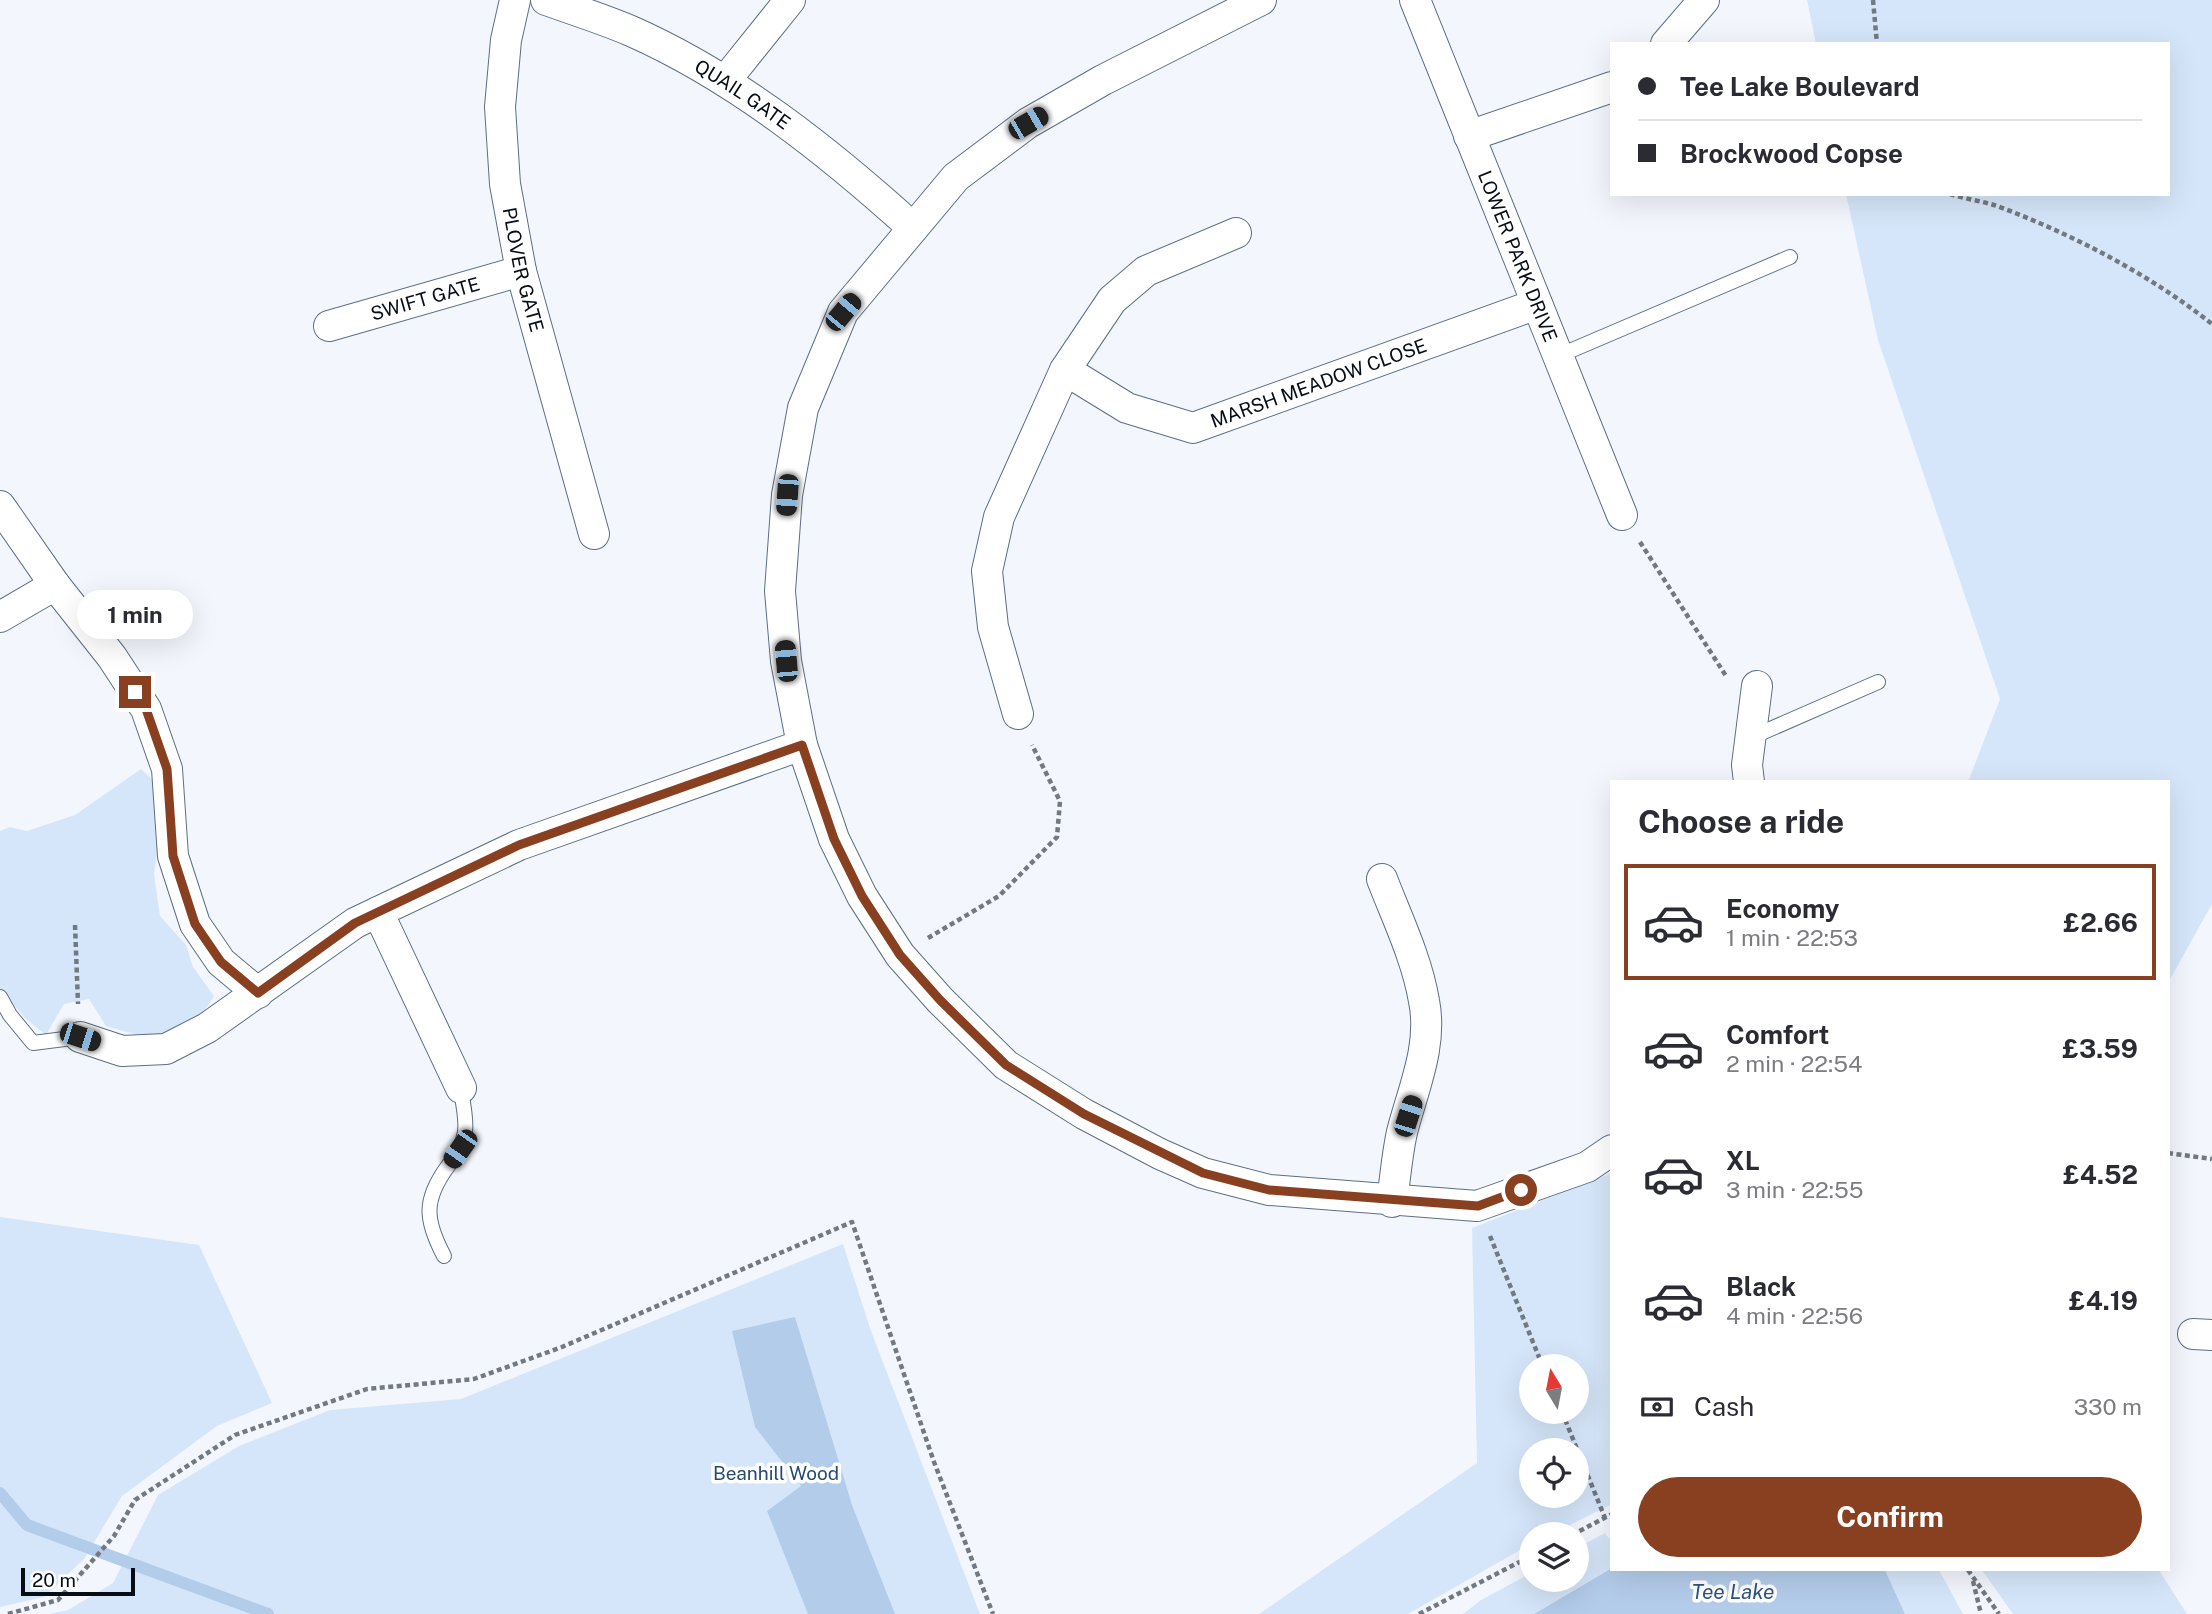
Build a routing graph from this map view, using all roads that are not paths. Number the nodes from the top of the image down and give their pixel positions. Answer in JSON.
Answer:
{"nodes":[{"id":1,"x":515,"y":0,"type":"edge"},
{"id":2,"x":546,"y":0,"type":"edge"},
{"id":3,"x":790,"y":0,"type":"edge"},
{"id":4,"x":1261,"y":0,"type":"edge"},
{"id":5,"x":1415,"y":0,"type":"edge"},
{"id":6,"x":1704,"y":0,"type":"edge"},
{"id":7,"x":1668,"y":42,"type":"edge"},
{"id":8,"x":724,"y":81,"type":"junction"},
{"id":9,"x":1610,"y":87,"type":"edge"},
{"id":10,"x":1469,"y":136,"type":"junction"},
{"id":11,"x":913,"y":228,"type":"junction"},
{"id":12,"x":1237,"y":233,"type":"dead end"},
{"id":13,"x":1790,"y":257,"type":"dead end"},
{"id":14,"x":521,"y":271,"type":"junction"},
{"id":15,"x":1537,"y":304,"type":"junction"},
{"id":16,"x":329,"y":326,"type":"dead end"},
{"id":17,"x":1559,"y":356,"type":"junction"},
{"id":18,"x":1065,"y":370,"type":"junction"},
{"id":19,"x":0,"y":506,"type":"edge"},
{"id":20,"x":1622,"y":515,"type":"road end"},
{"id":21,"x":594,"y":534,"type":"dead end"},
{"id":22,"x":55,"y":584,"type":"junction"},
{"id":23,"x":0,"y":617,"type":"edge"},
{"id":24,"x":1878,"y":682,"type":"dead end"},
{"id":25,"x":1756,"y":687,"type":"road end"},
{"id":26,"x":1018,"y":715,"type":"road end"},
{"id":27,"x":1750,"y":737,"type":"junction"},
{"id":28,"x":802,"y":745,"type":"junction"},
{"id":29,"x":1749,"y":780,"type":"edge"},
{"id":30,"x":1382,"y":878,"type":"dead end"},
{"id":31,"x":378,"y":912,"type":"junction"},
{"id":32,"x":258,"y":993,"type":"junction"},
{"id":33,"x":0,"y":997,"type":"edge"},
{"id":34,"x":80,"y":1037,"type":"joint"},
{"id":35,"x":461,"y":1088,"type":"joint"},
{"id":36,"x":1610,"y":1151,"type":"edge"},
{"id":37,"x":1392,"y":1202,"type":"junction"},
{"id":38,"x":444,"y":1256,"type":"dead end"}],
"edges":[{"from":1,"to":14,"type":"street","name":"PLOVER GATE"},
{"from":2,"to":8,"type":"street","name":"QUAIL GATE"},
{"from":3,"to":8,"type":"street"},
{"from":4,"to":11,"type":"street"},
{"from":5,"to":10,"type":"street","name":"LOWER PARK DRIVE"},
{"from":6,"to":7,"type":"street"},
{"from":8,"to":11,"type":"street","name":"QUAIL GATE"},
{"from":9,"to":10,"type":"street"},
{"from":10,"to":15,"type":"street","name":"LOWER PARK DRIVE"},
{"from":11,"to":28,"type":"street"},
{"from":12,"to":18,"type":"street"},
{"from":13,"to":17,"type":"lane"},
{"from":14,"to":16,"type":"street","name":"SWIFT GATE"},
{"from":14,"to":21,"type":"street","name":"PLOVER GATE"},
{"from":15,"to":17,"type":"street","name":"LOWER PARK DRIVE"},
{"from":15,"to":18,"type":"street","name":"MARSH MEADOW CLOSE"},
{"from":17,"to":20,"type":"street","name":"LOWER PARK DRIVE"},
{"from":18,"to":26,"type":"street"},
{"from":19,"to":22,"type":"street"},
{"from":22,"to":23,"type":"street"},
{"from":22,"to":32,"type":"street"},
{"from":24,"to":27,"type":"lane"},
{"from":25,"to":27,"type":"street"},
{"from":27,"to":29,"type":"street"},
{"from":28,"to":31,"type":"street"},
{"from":28,"to":37,"type":"street"},
{"from":30,"to":37,"type":"street"},
{"from":31,"to":32,"type":"street"},
{"from":31,"to":35,"type":"street"},
{"from":32,"to":34,"type":"street"},
{"from":33,"to":34,"type":"lane"},
{"from":35,"to":38,"type":"lane"},
{"from":36,"to":37,"type":"street"}]}
